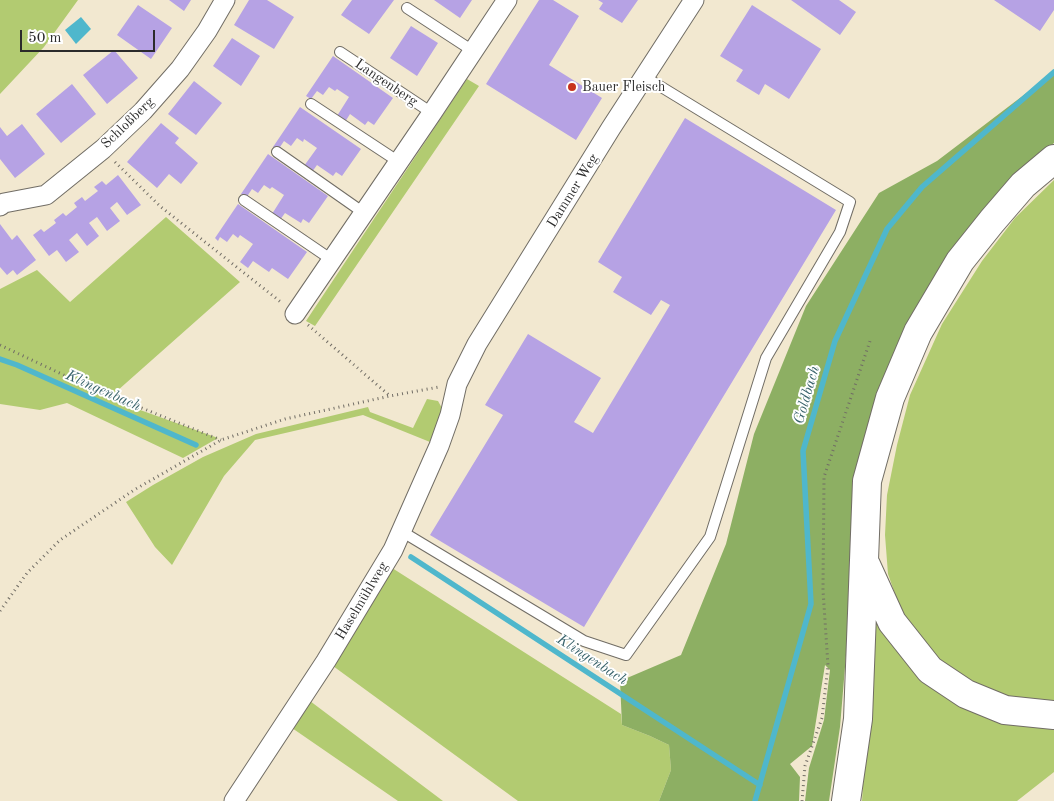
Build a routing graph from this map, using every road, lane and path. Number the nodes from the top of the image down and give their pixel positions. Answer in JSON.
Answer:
{"nodes":[{"id":1,"x":225,"y":0,"type":"edge"},
{"id":2,"x":507,"y":0,"type":"edge"},
{"id":3,"x":694,"y":0,"type":"edge"},
{"id":4,"x":407,"y":8,"type":"dead end"},
{"id":5,"x":473,"y":51,"type":"junction"},
{"id":6,"x":340,"y":52,"type":"dead end"},
{"id":7,"x":644,"y":77,"type":"junction"},
{"id":8,"x":311,"y":104,"type":"dead end"},
{"id":9,"x":432,"y":114,"type":"junction"},
{"id":10,"x":103,"y":149,"type":"junction"},
{"id":11,"x":277,"y":152,"type":"dead end"},
{"id":12,"x":1054,"y":159,"type":"edge"},
{"id":13,"x":399,"y":162,"type":"junction"},
{"id":14,"x":244,"y":200,"type":"dead end"},
{"id":15,"x":0,"y":206,"type":"edge"},
{"id":16,"x":364,"y":213,"type":"junction"},
{"id":17,"x":332,"y":260,"type":"junction"},
{"id":18,"x":295,"y":314,"type":"junction"},
{"id":19,"x":870,"y":341,"type":"dead end"},
{"id":20,"x":0,"y":346,"type":"edge"},
{"id":21,"x":457,"y":384,"type":"junction"},
{"id":22,"x":390,"y":396,"type":"junction"},
{"id":23,"x":221,"y":440,"type":"junction"},
{"id":24,"x":401,"y":531,"type":"junction"},
{"id":25,"x":864,"y":560,"type":"junction"},
{"id":26,"x":0,"y":611,"type":"edge"},
{"id":27,"x":1054,"y":716,"type":"edge"},
{"id":28,"x":234,"y":801,"type":"edge"},
{"id":29,"x":802,"y":801,"type":"edge"},
{"id":30,"x":846,"y":801,"type":"edge"}],
"edges":[{"from":1,"to":10,"type":"street","name":"Schloßberg"},
{"from":2,"to":5,"type":"street","name":"Langenberg"},
{"from":3,"to":7,"type":"street","name":"Dammer Weg"},
{"from":4,"to":5,"type":"lane"},
{"from":5,"to":9,"type":"street","name":"Langenberg"},
{"from":6,"to":9,"type":"lane","name":"Langenberg"},
{"from":7,"to":21,"type":"street","name":"Dammer Weg"},
{"from":7,"to":24,"type":"lane"},
{"from":8,"to":13,"type":"lane"},
{"from":9,"to":13,"type":"street","name":"Langenberg"},
{"from":10,"to":15,"type":"street","name":"Schloßberg"},
{"from":10,"to":18,"type":"path"},
{"from":11,"to":16,"type":"lane"},
{"from":12,"to":25,"type":"highway"},
{"from":13,"to":16,"type":"street","name":"Langenberg"},
{"from":14,"to":17,"type":"lane"},
{"from":16,"to":17,"type":"street","name":"Langenberg"},
{"from":17,"to":18,"type":"street","name":"Langenberg"},
{"from":18,"to":22,"type":"path"},
{"from":19,"to":29,"type":"path"},
{"from":20,"to":23,"type":"path"},
{"from":21,"to":22,"type":"path"},
{"from":21,"to":24,"type":"street","name":"Haselmühlweg"},
{"from":22,"to":23,"type":"path"},
{"from":23,"to":26,"type":"path"},
{"from":24,"to":28,"type":"street","name":"Haselmühlweg"},
{"from":25,"to":27,"type":"highway"},
{"from":25,"to":30,"type":"highway"}]}
